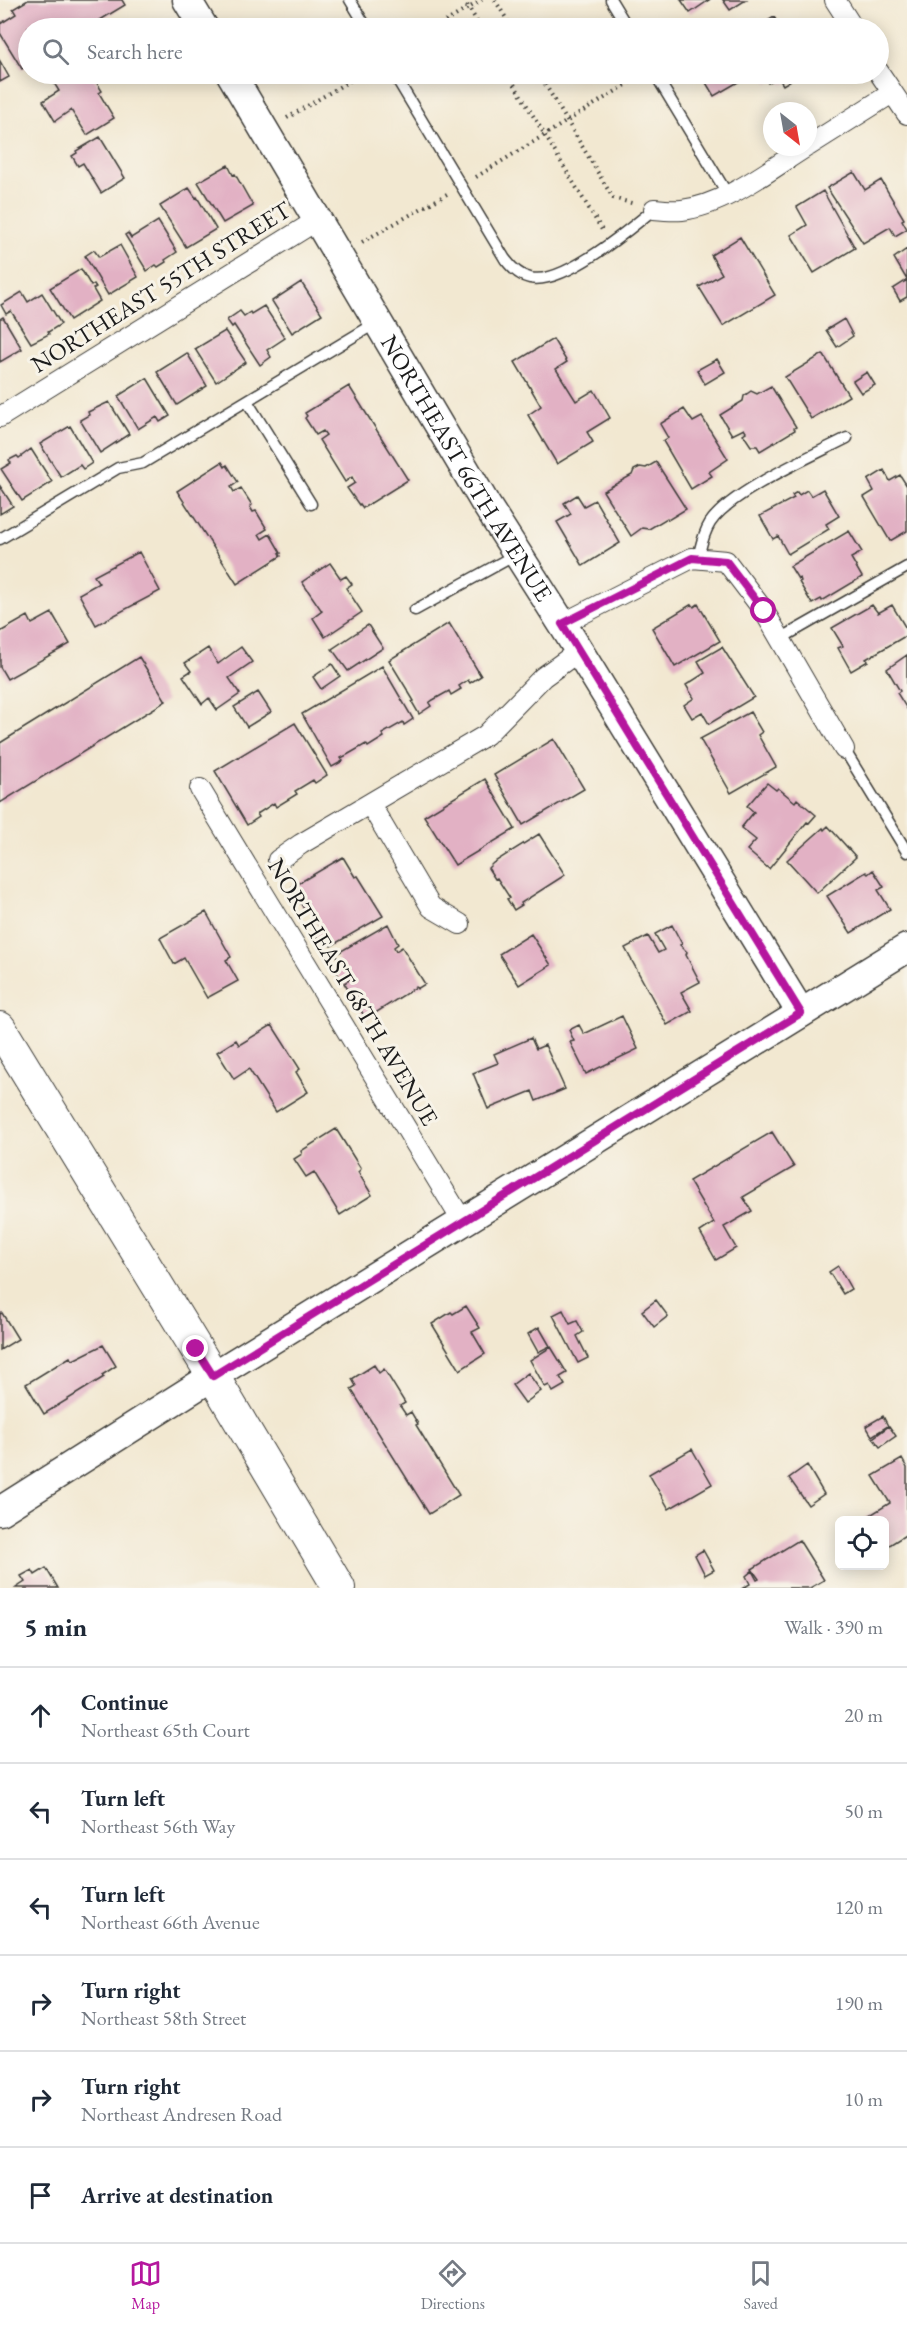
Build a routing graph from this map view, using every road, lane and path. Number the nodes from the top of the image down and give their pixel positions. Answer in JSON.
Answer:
{"nodes":[{"id":1,"x":187,"y":0,"type":"edge"},
{"id":2,"x":350,"y":0,"type":"edge"},
{"id":3,"x":464,"y":0,"type":"edge"},
{"id":4,"x":482,"y":0,"type":"edge"},
{"id":5,"x":495,"y":0,"type":"edge"},
{"id":6,"x":611,"y":0,"type":"edge"},
{"id":7,"x":835,"y":0,"type":"edge"},
{"id":8,"x":469,"y":8,"type":"junction"},
{"id":9,"x":198,"y":18,"type":"edge"},
{"id":10,"x":361,"y":18,"type":"edge"},
{"id":11,"x":452,"y":18,"type":"edge"},
{"id":12,"x":475,"y":18,"type":"edge"},
{"id":13,"x":506,"y":18,"type":"edge"},
{"id":14,"x":622,"y":18,"type":"edge"},
{"id":15,"x":847,"y":18,"type":"edge"},
{"id":16,"x":237,"y":84,"type":"edge"},
{"id":17,"x":344,"y":84,"type":"edge"},
{"id":18,"x":400,"y":84,"type":"edge"},
{"id":19,"x":514,"y":84,"type":"edge"},
{"id":20,"x":545,"y":84,"type":"edge"},
{"id":21,"x":627,"y":84,"type":"edge"},
{"id":22,"x":661,"y":84,"type":"edge"},
{"id":23,"x":887,"y":84,"type":"edge"},
{"id":24,"x":892,"y":93,"type":"junction"},
{"id":25,"x":907,"y":114,"type":"edge"},
{"id":26,"x":566,"y":120,"type":"junction"},
{"id":27,"x":266,"y":130,"type":"junction"},
{"id":28,"x":545,"y":135,"type":"junction"},
{"id":29,"x":817,"y":140,"type":"edge"},
{"id":30,"x":791,"y":156,"type":"edge"},
{"id":31,"x":461,"y":186,"type":"junction"},
{"id":32,"x":728,"y":195,"type":"junction"},
{"id":33,"x":654,"y":209,"type":"junction"},
{"id":34,"x":319,"y":219,"type":"junction"},
{"id":35,"x":610,"y":244,"type":"junction"},
{"id":36,"x":354,"y":247,"type":"dead end"},
{"id":37,"x":378,"y":321,"type":"junction"},
{"id":38,"x":247,"y":400,"type":"junction"},
{"id":39,"x":0,"y":417,"type":"edge"},
{"id":40,"x":847,"y":438,"type":"dead end"},
{"id":41,"x":311,"y":504,"type":"dead end"},
{"id":42,"x":0,"y":539,"type":"edge"},
{"id":43,"x":517,"y":554,"type":"junction"},
{"id":44,"x":698,"y":558,"type":"junction"},
{"id":45,"x":907,"y":567,"type":"edge"},
{"id":46,"x":415,"y":610,"type":"dead end"},
{"id":47,"x":562,"y":624,"type":"junction"},
{"id":48,"x":780,"y":639,"type":"junction"},
{"id":49,"x":579,"y":651,"type":"junction"},
{"id":50,"x":844,"y":749,"type":"joint"},
{"id":51,"x":200,"y":789,"type":"dead end"},
{"id":52,"x":370,"y":804,"type":"junction"},
{"id":53,"x":907,"y":852,"type":"edge"},
{"id":54,"x":278,"y":860,"type":"dead end"},
{"id":55,"x":460,"y":924,"type":"dead end"},
{"id":56,"x":907,"y":948,"type":"edge"},
{"id":57,"x":801,"y":1013,"type":"junction"},
{"id":58,"x":0,"y":1028,"type":"edge"},
{"id":59,"x":463,"y":1222,"type":"junction"},
{"id":60,"x":213,"y":1376,"type":"junction"},
{"id":61,"x":0,"y":1511,"type":"edge"},
{"id":62,"x":339,"y":1588,"type":"edge"}],
"edges":[{"from":1,"to":9,"type":"street"},
{"from":2,"to":10,"type":"lane"},
{"from":3,"to":8,"type":"path"},
{"from":4,"to":8,"type":"path"},
{"from":5,"to":13,"type":"path"},
{"from":6,"to":14,"type":"lane"},
{"from":7,"to":15,"type":"street"},
{"from":8,"to":11,"type":"path"},
{"from":8,"to":12,"type":"path"},
{"from":16,"to":27,"type":"street","name":"NORTHEAST 66TH AVENUE"},
{"from":17,"to":27,"type":"path"},
{"from":18,"to":31,"type":"lane"},
{"from":19,"to":28,"type":"path"},
{"from":20,"to":26,"type":"path"},
{"from":21,"to":26,"type":"path"},
{"from":22,"to":32,"type":"lane"},
{"from":23,"to":24,"type":"street"},
{"from":24,"to":25,"type":"street"},
{"from":24,"to":29,"type":"street"},
{"from":26,"to":28,"type":"path"},
{"from":26,"to":33,"type":"path"},
{"from":27,"to":34,"type":"street","name":"NORTHEAST 66TH AVENUE"},
{"from":28,"to":31,"type":"path"},
{"from":28,"to":35,"type":"path"},
{"from":30,"to":32,"type":"street"},
{"from":31,"to":35,"type":"lane"},
{"from":31,"to":36,"type":"path"},
{"from":32,"to":33,"type":"street"},
{"from":33,"to":35,"type":"lane"},
{"from":34,"to":37,"type":"street","name":"NORTHEAST 66TH AVENUE"},
{"from":34,"to":39,"type":"street","name":"NORTHEAST 55TH STREET"},
{"from":37,"to":38,"type":"lane"},
{"from":37,"to":43,"type":"street","name":"NORTHEAST 66TH AVENUE"},
{"from":38,"to":41,"type":"lane"},
{"from":38,"to":42,"type":"lane"},
{"from":40,"to":44,"type":"lane"},
{"from":43,"to":46,"type":"lane"},
{"from":43,"to":47,"type":"street","name":"NORTHEAST 66TH AVENUE"},
{"from":44,"to":47,"type":"street"},
{"from":44,"to":48,"type":"street"},
{"from":45,"to":48,"type":"lane"},
{"from":47,"to":49,"type":"street","name":"NORTHEAST 66TH AVENUE"},
{"from":48,"to":50,"type":"street"},
{"from":49,"to":52,"type":"street"},
{"from":49,"to":57,"type":"street","name":"NORTHEAST 66TH AVENUE"},
{"from":50,"to":53,"type":"lane"},
{"from":51,"to":59,"type":"street","name":"NORTHEAST 68TH AVENUE"},
{"from":52,"to":54,"type":"street"},
{"from":52,"to":55,"type":"street"},
{"from":56,"to":57,"type":"street"},
{"from":57,"to":59,"type":"street"},
{"from":58,"to":60,"type":"main road"},
{"from":59,"to":60,"type":"street"},
{"from":60,"to":61,"type":"street"},
{"from":60,"to":62,"type":"main road"}]}
